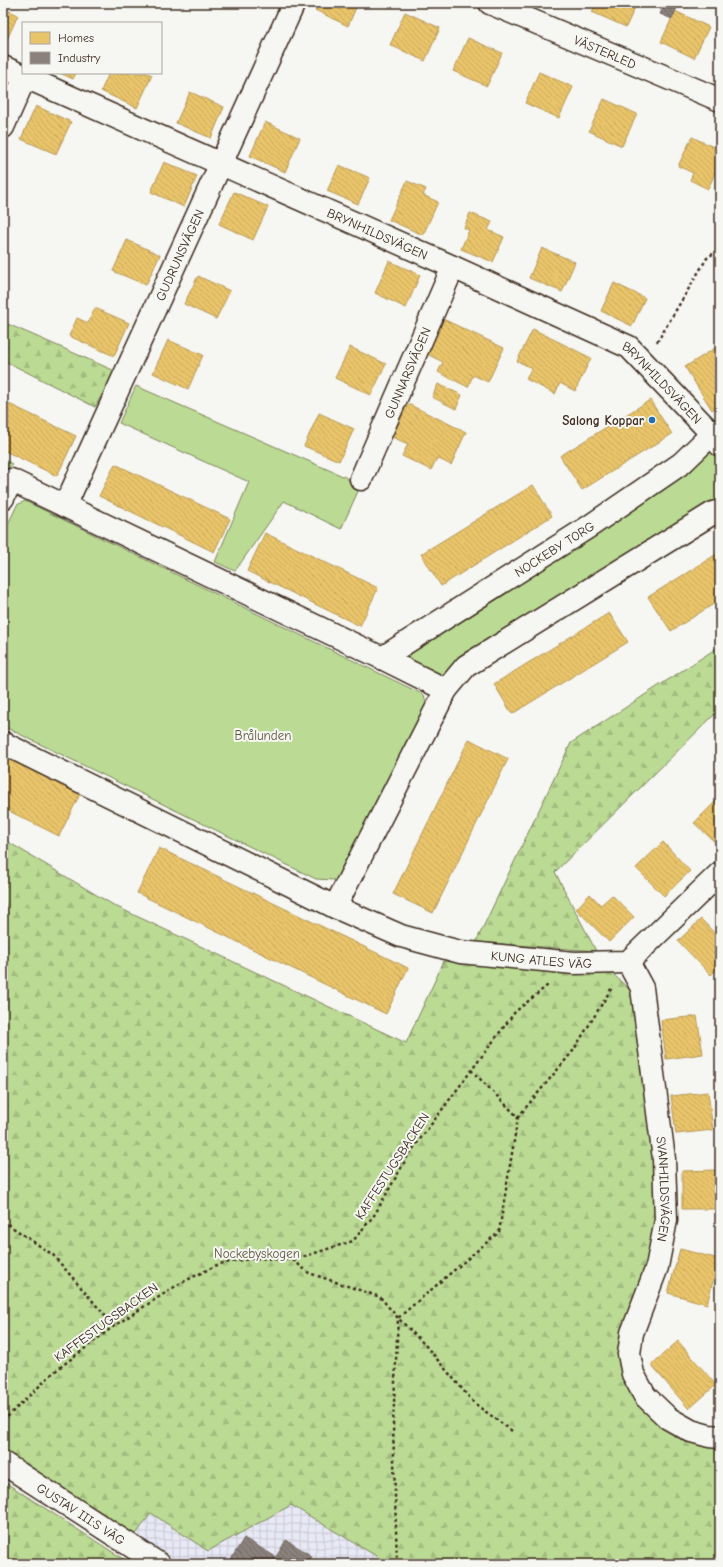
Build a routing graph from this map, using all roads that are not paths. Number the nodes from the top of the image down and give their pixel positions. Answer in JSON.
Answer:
{"nodes":[{"id":1,"x":294,"y":3,"type":"edge"},
{"id":2,"x":490,"y":3,"type":"edge"},
{"id":3,"x":3,"y":67,"type":"edge"},
{"id":4,"x":25,"y":77,"type":"junction"},
{"id":5,"x":720,"y":100,"type":"edge"},
{"id":6,"x":3,"y":127,"type":"edge"},
{"id":7,"x":221,"y":164,"type":"junction"},
{"id":8,"x":453,"y":267,"type":"junction"},
{"id":9,"x":717,"y":436,"type":"edge"},
{"id":10,"x":360,"y":479,"type":"dead end"},
{"id":11,"x":3,"y":498,"type":"edge"},
{"id":12,"x":65,"y":506,"type":"junction"},
{"id":13,"x":720,"y":511,"type":"edge"},
{"id":14,"x":382,"y":658,"type":"junction"},
{"id":15,"x":446,"y":690,"type":"junction"},
{"id":16,"x":3,"y":743,"type":"edge"},
{"id":17,"x":720,"y":872,"type":"edge"},
{"id":18,"x":334,"y":907,"type":"junction"},
{"id":19,"x":628,"y":962,"type":"junction"},
{"id":20,"x":720,"y":1437,"type":"edge"},
{"id":21,"x":3,"y":1463,"type":"edge"},
{"id":22,"x":159,"y":1564,"type":"edge"}],
"edges":[{"from":1,"to":7,"type":"street","name":"GUDRUNSVÄGEN"},
{"from":2,"to":5,"type":"street","name":"VÄSTERLED"},
{"from":3,"to":4,"type":"street","name":"BRYNHILDSVÄGEN"},
{"from":4,"to":6,"type":"street"},
{"from":4,"to":7,"type":"street","name":"BRYNHILDSVÄGEN"},
{"from":7,"to":8,"type":"street","name":"BRYNHILDSVÄGEN"},
{"from":7,"to":12,"type":"street","name":"GUDRUNSVÄGEN"},
{"from":8,"to":9,"type":"street","name":"BRYNHILDSVÄGEN"},
{"from":8,"to":10,"type":"street","name":"GUNNARSVÄGEN"},
{"from":9,"to":14,"type":"street","name":"NOCKEBY TORG"},
{"from":11,"to":12,"type":"street"},
{"from":12,"to":14,"type":"street"},
{"from":13,"to":15,"type":"street"},
{"from":14,"to":15,"type":"street"},
{"from":15,"to":18,"type":"street"},
{"from":16,"to":18,"type":"street"},
{"from":17,"to":19,"type":"street"},
{"from":18,"to":19,"type":"street","name":"KUNG ATLES VÄG"},
{"from":19,"to":20,"type":"street","name":"SVANHILDSVÄGEN"},
{"from":21,"to":22,"type":"street","name":"GUSTAV III:S VÄG"}]}
